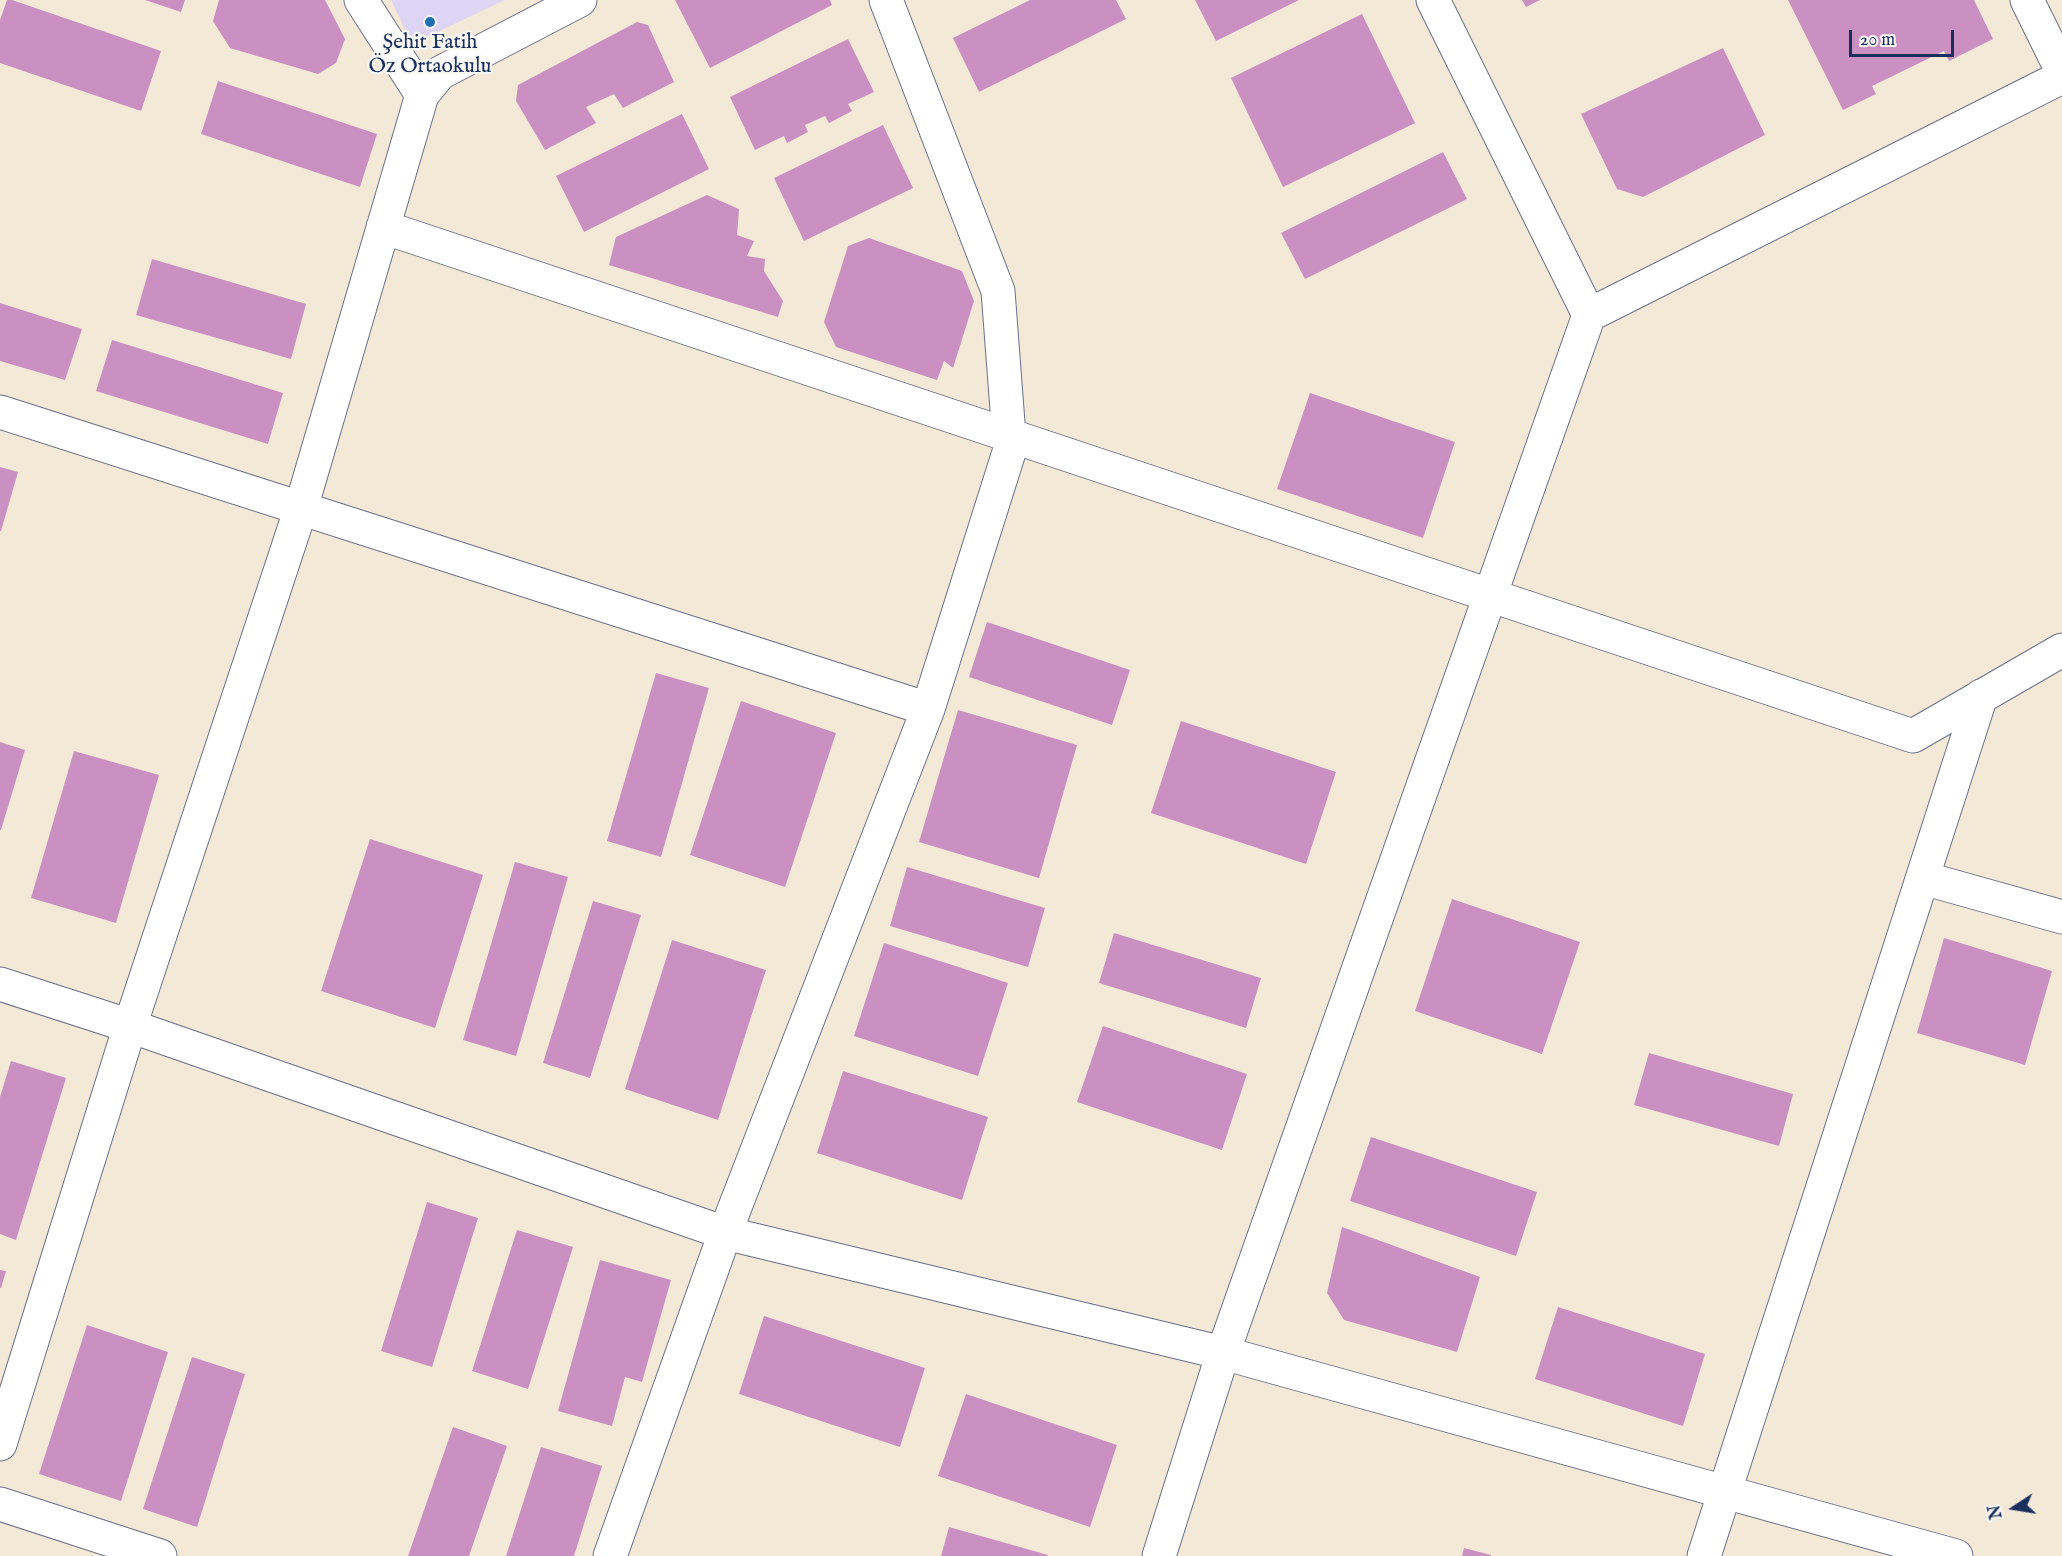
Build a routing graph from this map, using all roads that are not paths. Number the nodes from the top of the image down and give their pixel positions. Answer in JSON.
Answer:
{"nodes":[{"id":1,"x":361,"y":0,"type":"edge"},
{"id":2,"x":580,"y":0,"type":"edge"},
{"id":3,"x":886,"y":0,"type":"edge"},
{"id":4,"x":1433,"y":0,"type":"edge"},
{"id":5,"x":2027,"y":0,"type":"edge"},
{"id":6,"x":2062,"y":71,"type":"edge"},
{"id":7,"x":2062,"y":77,"type":"edge"},
{"id":8,"x":422,"y":95,"type":"junction"},
{"id":9,"x":383,"y":227,"type":"junction"},
{"id":10,"x":1589,"y":315,"type":"junction"},
{"id":11,"x":0,"y":412,"type":"edge"},
{"id":12,"x":1009,"y":435,"type":"junction"},
{"id":13,"x":301,"y":508,"type":"junction"},
{"id":14,"x":1490,"y":595,"type":"junction"},
{"id":15,"x":2062,"y":650,"type":"edge"},
{"id":16,"x":1981,"y":696,"type":"junction"},
{"id":17,"x":928,"y":709,"type":"junction"},
{"id":18,"x":1923,"y":878,"type":"junction"},
{"id":19,"x":2062,"y":917,"type":"edge"},
{"id":20,"x":0,"y":984,"type":"edge"},
{"id":21,"x":129,"y":1026,"type":"junction"},
{"id":22,"x":725,"y":1233,"type":"junction"},
{"id":23,"x":1223,"y":1353,"type":"junction"},
{"id":24,"x":0,"y":1444,"type":"edge"},
{"id":25,"x":1725,"y":1492,"type":"junction"},
{"id":26,"x":0,"y":1504,"type":"edge"},
{"id":27,"x":160,"y":1556,"type":"edge"},
{"id":28,"x":610,"y":1556,"type":"edge"},
{"id":29,"x":1159,"y":1556,"type":"edge"},
{"id":30,"x":1704,"y":1556,"type":"edge"},
{"id":31,"x":1956,"y":1556,"type":"edge"}],
"edges":[{"from":1,"to":8,"type":"street"},
{"from":2,"to":8,"type":"street"},
{"from":3,"to":12,"type":"street"},
{"from":4,"to":10,"type":"street"},
{"from":5,"to":6,"type":"street"},
{"from":7,"to":10,"type":"street"},
{"from":8,"to":9,"type":"street"},
{"from":9,"to":12,"type":"street"},
{"from":9,"to":13,"type":"street"},
{"from":10,"to":14,"type":"street"},
{"from":11,"to":13,"type":"street"},
{"from":12,"to":14,"type":"street"},
{"from":12,"to":17,"type":"street"},
{"from":13,"to":17,"type":"street"},
{"from":13,"to":21,"type":"street"},
{"from":14,"to":16,"type":"street"},
{"from":14,"to":23,"type":"street"},
{"from":15,"to":16,"type":"street"},
{"from":16,"to":18,"type":"street"},
{"from":17,"to":22,"type":"street"},
{"from":18,"to":19,"type":"street"},
{"from":18,"to":25,"type":"street"},
{"from":20,"to":21,"type":"street"},
{"from":21,"to":22,"type":"street"},
{"from":21,"to":24,"type":"street"},
{"from":22,"to":23,"type":"street"},
{"from":22,"to":28,"type":"street"},
{"from":23,"to":25,"type":"street"},
{"from":23,"to":29,"type":"street"},
{"from":25,"to":30,"type":"street"},
{"from":25,"to":31,"type":"street"},
{"from":26,"to":27,"type":"street"}]}
